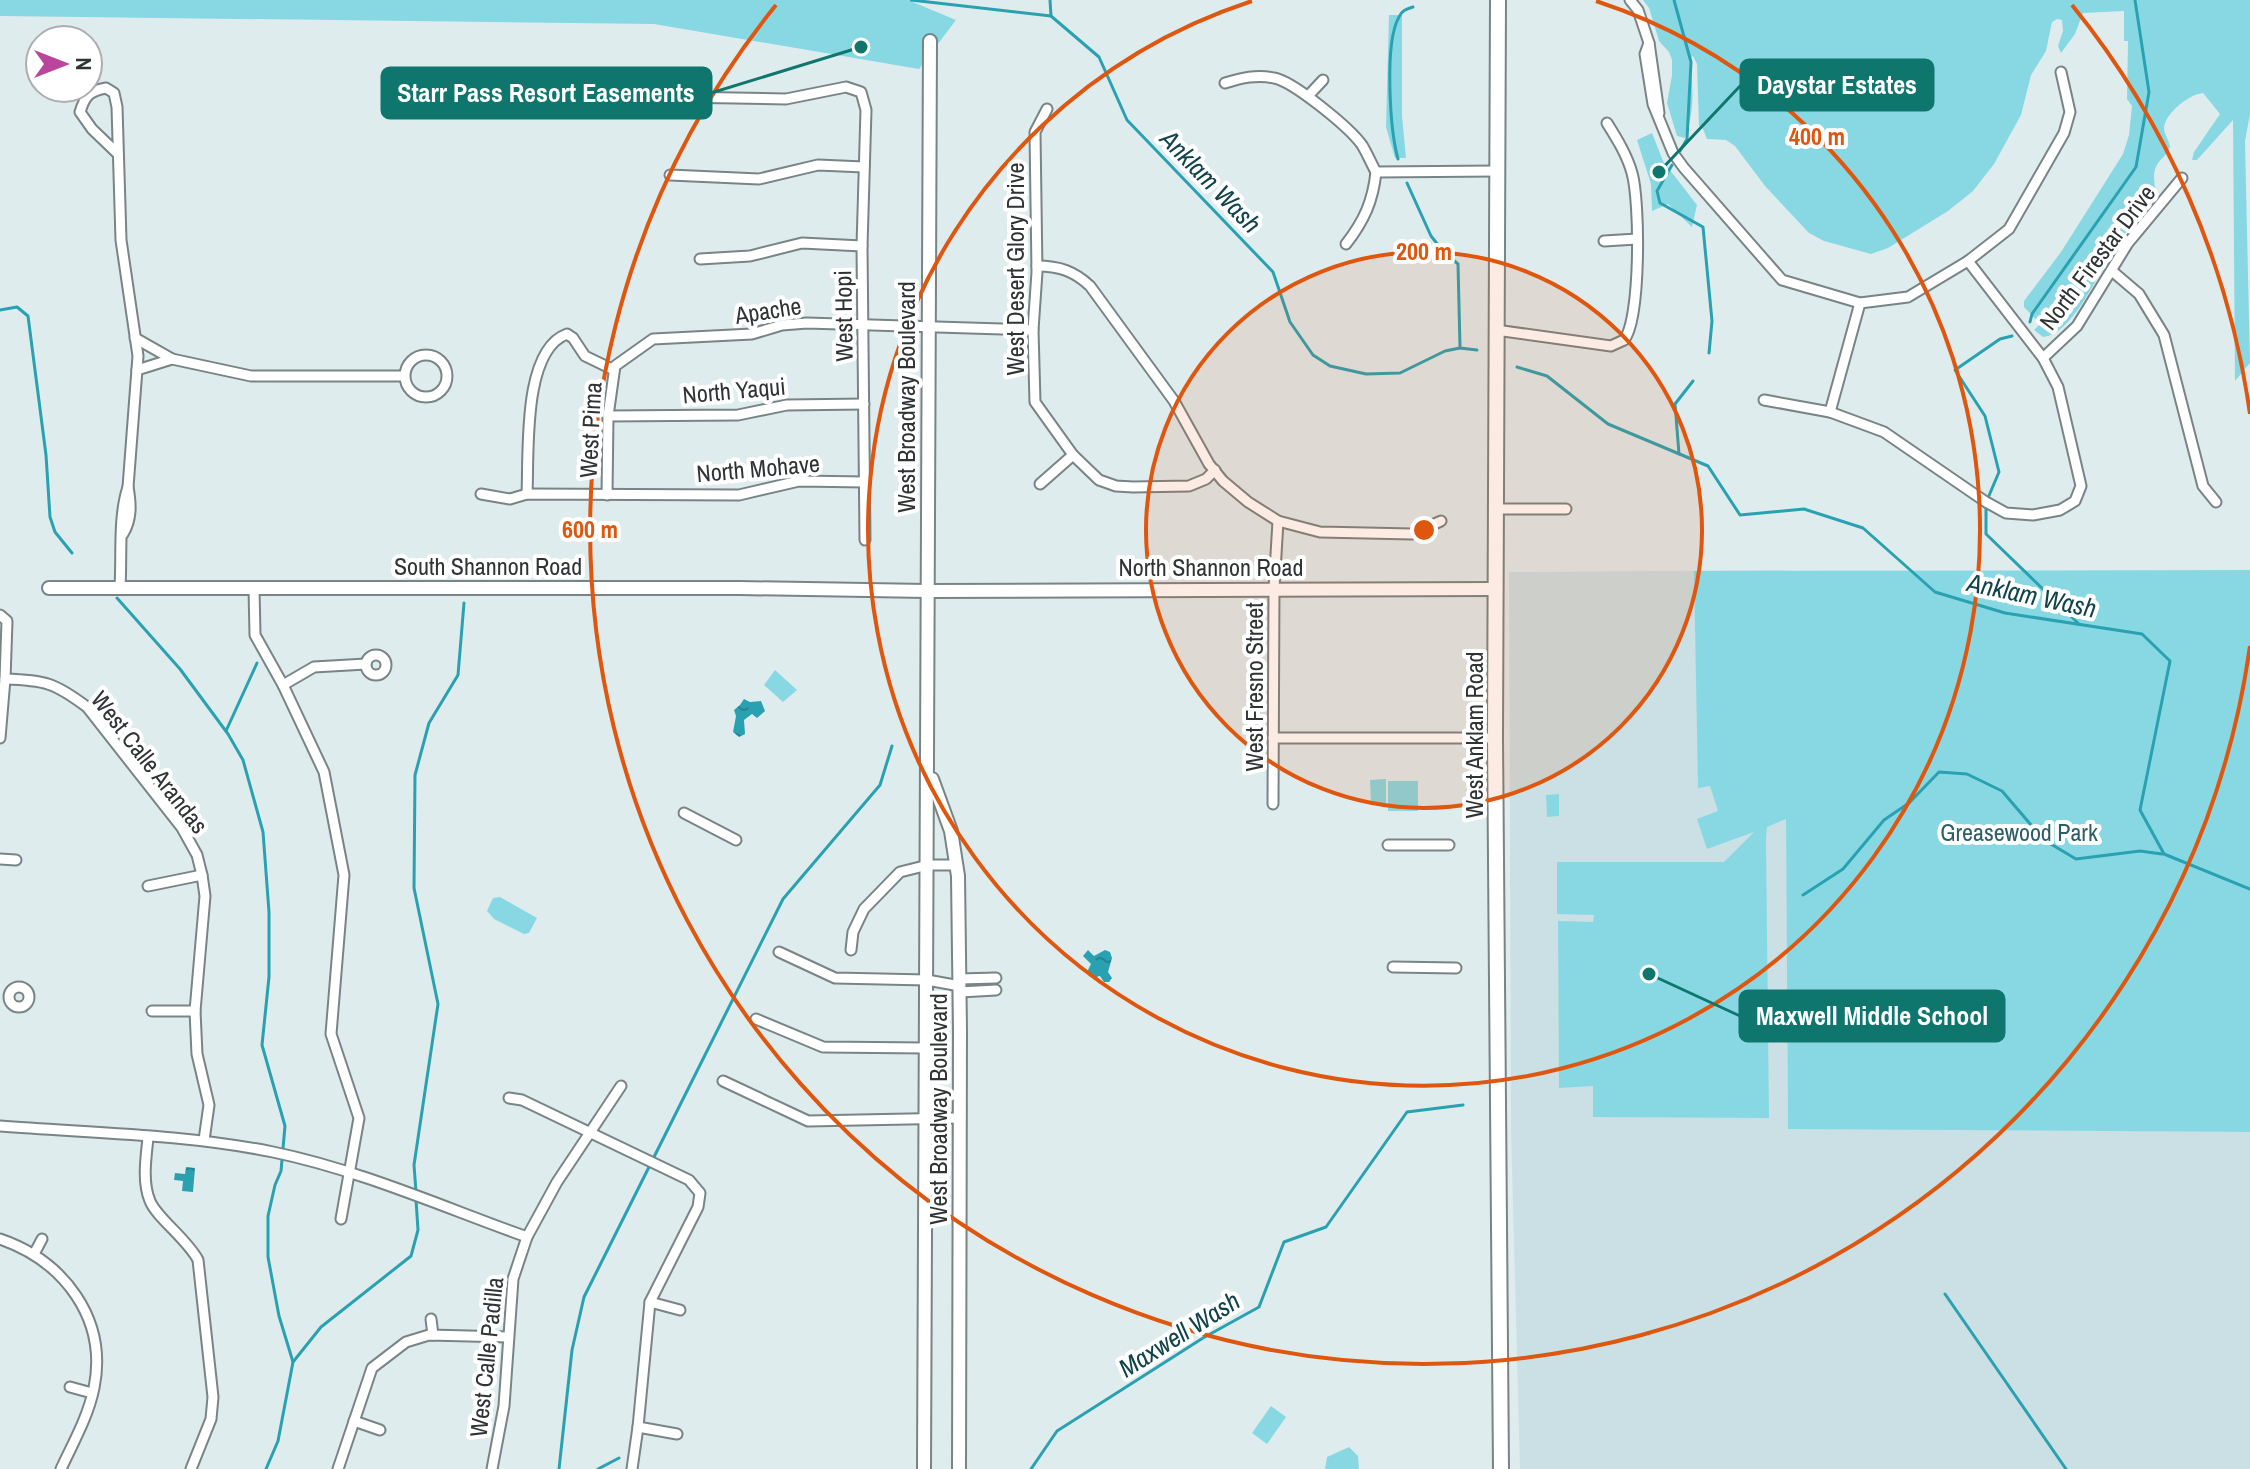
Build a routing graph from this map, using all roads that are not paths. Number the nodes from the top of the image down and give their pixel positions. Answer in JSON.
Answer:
{"nodes":[{"id":1,"x":1498,"y":0,"type":"edge"},
{"id":2,"x":1630,"y":0,"type":"edge"},
{"id":3,"x":930,"y":41,"type":"dead end"},
{"id":4,"x":2061,"y":72,"type":"dead end"},
{"id":5,"x":1323,"y":80,"type":"dead end"},
{"id":6,"x":1225,"y":83,"type":"dead end"},
{"id":7,"x":1308,"y":96,"type":"junction"},
{"id":8,"x":675,"y":97,"type":"dead end"},
{"id":9,"x":1047,"y":109,"type":"dead end"},
{"id":10,"x":1607,"y":123,"type":"dead end"},
{"id":11,"x":118,"y":154,"type":"junction"},
{"id":12,"x":864,"y":167,"type":"junction"},
{"id":13,"x":1497,"y":171,"type":"junction"},
{"id":14,"x":1376,"y":172,"type":"junction"},
{"id":15,"x":670,"y":175,"type":"dead end"},
{"id":16,"x":2182,"y":178,"type":"dead end"},
{"id":17,"x":1637,"y":239,"type":"junction"},
{"id":18,"x":1604,"y":241,"type":"dead end"},
{"id":19,"x":1346,"y":244,"type":"dead end"},
{"id":20,"x":862,"y":246,"type":"junction"},
{"id":21,"x":700,"y":259,"type":"dead end"},
{"id":22,"x":1968,"y":261,"type":"junction"},
{"id":23,"x":1037,"y":266,"type":"junction"},
{"id":24,"x":2112,"y":271,"type":"junction"},
{"id":25,"x":1860,"y":303,"type":"junction"},
{"id":26,"x":863,"y":326,"type":"junction"},
{"id":27,"x":928,"y":327,"type":"junction"},
{"id":28,"x":1033,"y":330,"type":"junction"},
{"id":29,"x":1496,"y":330,"type":"junction"},
{"id":30,"x":135,"y":338,"type":"junction"},
{"id":31,"x":653,"y":339,"type":"joint"},
{"id":32,"x":2043,"y":358,"type":"junction"},
{"id":33,"x":172,"y":359,"type":"junction"},
{"id":34,"x":137,"y":370,"type":"junction"},
{"id":35,"x":614,"y":370,"type":"junction"},
{"id":36,"x":404,"y":376,"type":"junction"},
{"id":37,"x":1764,"y":400,"type":"dead end"},
{"id":38,"x":864,"y":404,"type":"junction"},
{"id":39,"x":1830,"y":412,"type":"junction"},
{"id":40,"x":608,"y":416,"type":"junction"},
{"id":41,"x":1073,"y":455,"type":"junction"},
{"id":42,"x":1215,"y":470,"type":"junction"},
{"id":43,"x":865,"y":482,"type":"junction"},
{"id":44,"x":1040,"y":484,"type":"dead end"},
{"id":45,"x":481,"y":494,"type":"dead end"},
{"id":46,"x":527,"y":494,"type":"junction"},
{"id":47,"x":607,"y":495,"type":"junction"},
{"id":48,"x":2075,"y":502,"type":"junction"},
{"id":49,"x":2216,"y":502,"type":"dead end"},
{"id":50,"x":1496,"y":509,"type":"junction"},
{"id":51,"x":1566,"y":509,"type":"dead end"},
{"id":52,"x":2082,"y":510,"type":"dead end"},
{"id":53,"x":1278,"y":521,"type":"junction"},
{"id":54,"x":1441,"y":521,"type":"dead end"},
{"id":55,"x":865,"y":540,"type":"dead end"},
{"id":56,"x":120,"y":587,"type":"junction"},
{"id":57,"x":49,"y":588,"type":"dead end"},
{"id":58,"x":254,"y":588,"type":"junction"},
{"id":59,"x":1274,"y":588,"type":"junction"},
{"id":60,"x":1496,"y":589,"type":"junction"},
{"id":61,"x":927,"y":591,"type":"junction"},
{"id":62,"x":0,"y":615,"type":"edge"},
{"id":63,"x":366,"y":664,"type":"dead end"},
{"id":64,"x":5,"y":679,"type":"junction"},
{"id":65,"x":283,"y":685,"type":"junction"},
{"id":66,"x":0,"y":738,"type":"edge"},
{"id":67,"x":1273,"y":738,"type":"junction"},
{"id":68,"x":1495,"y":738,"type":"junction"},
{"id":69,"x":927,"y":753,"type":"junction"},
{"id":70,"x":1273,"y":804,"type":"dead end"},
{"id":71,"x":684,"y":813,"type":"dead end"},
{"id":72,"x":736,"y":840,"type":"dead end"},
{"id":73,"x":1388,"y":845,"type":"dead end"},
{"id":74,"x":1449,"y":845,"type":"dead end"},
{"id":75,"x":0,"y":859,"type":"edge"},
{"id":76,"x":16,"y":860,"type":"dead end"},
{"id":77,"x":928,"y":865,"type":"junction"},
{"id":78,"x":957,"y":865,"type":"junction"},
{"id":79,"x":202,"y":875,"type":"junction"},
{"id":80,"x":148,"y":886,"type":"dead end"},
{"id":81,"x":851,"y":950,"type":"dead end"},
{"id":82,"x":779,"y":952,"type":"dead end"},
{"id":83,"x":1393,"y":967,"type":"dead end"},
{"id":84,"x":1456,"y":968,"type":"dead end"},
{"id":85,"x":996,"y":978,"type":"dead end"},
{"id":86,"x":927,"y":980,"type":"junction"},
{"id":87,"x":960,"y":985,"type":"junction"},
{"id":88,"x":996,"y":990,"type":"dead end"},
{"id":89,"x":152,"y":1011,"type":"dead end"},
{"id":90,"x":195,"y":1011,"type":"junction"},
{"id":91,"x":756,"y":1019,"type":"dead end"},
{"id":92,"x":925,"y":1048,"type":"junction"},
{"id":93,"x":723,"y":1081,"type":"dead end"},
{"id":94,"x":621,"y":1086,"type":"dead end"},
{"id":95,"x":509,"y":1098,"type":"dead end"},
{"id":96,"x":959,"y":1118,"type":"junction"},
{"id":97,"x":925,"y":1119,"type":"junction"},
{"id":98,"x":0,"y":1126,"type":"edge"},
{"id":99,"x":591,"y":1132,"type":"junction"},
{"id":100,"x":148,"y":1138,"type":"junction"},
{"id":101,"x":204,"y":1140,"type":"junction"},
{"id":102,"x":351,"y":1173,"type":"junction"},
{"id":103,"x":341,"y":1219,"type":"dead end"},
{"id":104,"x":527,"y":1237,"type":"junction"},
{"id":105,"x":0,"y":1239,"type":"edge"},
{"id":106,"x":42,"y":1239,"type":"dead end"},
{"id":107,"x":34,"y":1254,"type":"junction"},
{"id":108,"x":650,"y":1302,"type":"junction"},
{"id":109,"x":680,"y":1310,"type":"dead end"},
{"id":110,"x":431,"y":1319,"type":"dead end"},
{"id":111,"x":433,"y":1335,"type":"junction"},
{"id":112,"x":508,"y":1337,"type":"junction"},
{"id":113,"x":70,"y":1387,"type":"dead end"},
{"id":114,"x":92,"y":1393,"type":"junction"},
{"id":115,"x":354,"y":1421,"type":"junction"},
{"id":116,"x":638,"y":1427,"type":"junction"},
{"id":117,"x":380,"y":1430,"type":"dead end"},
{"id":118,"x":677,"y":1434,"type":"dead end"},
{"id":119,"x":61,"y":1469,"type":"edge"},
{"id":120,"x":191,"y":1469,"type":"edge"},
{"id":121,"x":338,"y":1469,"type":"edge"},
{"id":122,"x":492,"y":1469,"type":"edge"},
{"id":123,"x":632,"y":1469,"type":"edge"},
{"id":124,"x":924,"y":1469,"type":"edge"},
{"id":125,"x":959,"y":1469,"type":"edge"},
{"id":126,"x":1501,"y":1469,"type":"edge"}],
"edges":[{"from":1,"to":13,"type":"main road","name":"West Anklam Road"},
{"from":2,"to":25,"type":"street"},
{"from":3,"to":27,"type":"street","name":"West Broadway Boulevard"},
{"from":4,"to":22,"type":"street"},
{"from":5,"to":7,"type":"street"},
{"from":6,"to":7,"type":"street"},
{"from":7,"to":14,"type":"street"},
{"from":8,"to":12,"type":"street","name":"West Hopi"},
{"from":9,"to":23,"type":"street","name":"West Desert Glory Drive"},
{"from":10,"to":17,"type":"street"},
{"from":11,"to":11,"type":"street"},
{"from":11,"to":30,"type":"street"},
{"from":12,"to":15,"type":"street"},
{"from":12,"to":20,"type":"street","name":"West Hopi"},
{"from":13,"to":14,"type":"street"},
{"from":13,"to":29,"type":"main road","name":"West Anklam Road"},
{"from":14,"to":19,"type":"street"},
{"from":16,"to":24,"type":"street","name":"North Firestar Drive"},
{"from":17,"to":18,"type":"street"},
{"from":17,"to":29,"type":"street"},
{"from":20,"to":21,"type":"street"},
{"from":20,"to":26,"type":"street","name":"West Hopi"},
{"from":22,"to":25,"type":"street"},
{"from":22,"to":32,"type":"street"},
{"from":23,"to":28,"type":"street","name":"West Desert Glory Drive"},
{"from":23,"to":42,"type":"street"},
{"from":24,"to":32,"type":"street","name":"North Firestar Drive"},
{"from":24,"to":49,"type":"street"},
{"from":25,"to":39,"type":"street"},
{"from":26,"to":27,"type":"street","name":"Apache"},
{"from":26,"to":31,"type":"street","name":"Apache"},
{"from":26,"to":38,"type":"street","name":"West Hopi"},
{"from":27,"to":28,"type":"street","name":"Apache"},
{"from":27,"to":61,"type":"street","name":"West Broadway Boulevard"},
{"from":28,"to":41,"type":"street","name":"West Desert Glory Drive"},
{"from":29,"to":50,"type":"main road","name":"West Anklam Road"},
{"from":30,"to":33,"type":"street"},
{"from":30,"to":34,"type":"street"},
{"from":31,"to":35,"type":"street","name":"West Pima"},
{"from":32,"to":48,"type":"street"},
{"from":33,"to":34,"type":"street"},
{"from":33,"to":36,"type":"street"},
{"from":34,"to":56,"type":"street"},
{"from":35,"to":40,"type":"street","name":"West Pima"},
{"from":35,"to":46,"type":"street"},
{"from":36,"to":36,"type":"street"},
{"from":37,"to":39,"type":"street"},
{"from":38,"to":40,"type":"street","name":"North Yaqui"},
{"from":38,"to":43,"type":"street","name":"West Hopi"},
{"from":39,"to":48,"type":"street"},
{"from":40,"to":47,"type":"street","name":"West Pima"},
{"from":41,"to":42,"type":"street","name":"West Desert Glory Drive"},
{"from":41,"to":44,"type":"street"},
{"from":42,"to":53,"type":"street"},
{"from":43,"to":47,"type":"street","name":"North Mohave"},
{"from":43,"to":55,"type":"street","name":"West Hopi"},
{"from":45,"to":46,"type":"street","name":"North Mohave"},
{"from":46,"to":47,"type":"street","name":"North Mohave"},
{"from":48,"to":52,"type":"street"},
{"from":50,"to":51,"type":"street"},
{"from":50,"to":60,"type":"main road","name":"West Anklam Road"},
{"from":53,"to":54,"type":"street"},
{"from":53,"to":59,"type":"street","name":"West Fresno Street"},
{"from":56,"to":57,"type":"street","name":"South Shannon Road"},
{"from":56,"to":58,"type":"street","name":"South Shannon Road"},
{"from":58,"to":61,"type":"street","name":"South Shannon Road"},
{"from":58,"to":65,"type":"street"},
{"from":59,"to":60,"type":"street","name":"North Shannon Road"},
{"from":59,"to":61,"type":"street","name":"North Shannon Road"},
{"from":59,"to":67,"type":"street","name":"West Fresno Street"},
{"from":60,"to":68,"type":"main road","name":"West Anklam Road"},
{"from":61,"to":69,"type":"street","name":"West Broadway Boulevard"},
{"from":62,"to":64,"type":"street"},
{"from":63,"to":65,"type":"street"},
{"from":64,"to":66,"type":"street"},
{"from":64,"to":79,"type":"street","name":"West Calle Arandas"},
{"from":65,"to":102,"type":"street"},
{"from":67,"to":68,"type":"street"},
{"from":67,"to":70,"type":"street","name":"West Fresno Street"},
{"from":68,"to":126,"type":"main road","name":"West Anklam Road"},
{"from":69,"to":77,"type":"street","name":"West Broadway Boulevard"},
{"from":69,"to":78,"type":"street","name":"West Broadway Boulevard"},
{"from":71,"to":72,"type":"street"},
{"from":73,"to":74,"type":"street"},
{"from":75,"to":76,"type":"street"},
{"from":77,"to":78,"type":"street"},
{"from":77,"to":81,"type":"street"},
{"from":77,"to":86,"type":"street","name":"West Broadway Boulevard"},
{"from":78,"to":87,"type":"street","name":"West Broadway Boulevard"},
{"from":79,"to":80,"type":"street"},
{"from":79,"to":90,"type":"street","name":"West Calle Arandas"},
{"from":82,"to":86,"type":"street"},
{"from":83,"to":84,"type":"street"},
{"from":85,"to":87,"type":"street"},
{"from":86,"to":87,"type":"street"},
{"from":86,"to":92,"type":"street","name":"West Broadway Boulevard"},
{"from":87,"to":88,"type":"street"},
{"from":87,"to":96,"type":"street","name":"West Broadway Boulevard"},
{"from":89,"to":90,"type":"street"},
{"from":90,"to":101,"type":"street","name":"West Calle Arandas"},
{"from":91,"to":92,"type":"street"},
{"from":92,"to":97,"type":"street","name":"West Broadway Boulevard"},
{"from":93,"to":97,"type":"street"},
{"from":94,"to":99,"type":"street","name":"West Calle Padilla"},
{"from":95,"to":99,"type":"street"},
{"from":96,"to":97,"type":"street"},
{"from":96,"to":125,"type":"street","name":"West Broadway Boulevard"},
{"from":97,"to":124,"type":"street","name":"West Broadway Boulevard"},
{"from":98,"to":100,"type":"street"},
{"from":99,"to":104,"type":"street","name":"West Calle Padilla"},
{"from":99,"to":108,"type":"street"},
{"from":100,"to":101,"type":"street"},
{"from":100,"to":120,"type":"street"},
{"from":101,"to":102,"type":"street"},
{"from":102,"to":103,"type":"street"},
{"from":102,"to":104,"type":"street"},
{"from":104,"to":112,"type":"street","name":"West Calle Padilla"},
{"from":105,"to":107,"type":"street"},
{"from":106,"to":107,"type":"street"},
{"from":107,"to":114,"type":"street"},
{"from":108,"to":109,"type":"street"},
{"from":108,"to":116,"type":"street"},
{"from":110,"to":111,"type":"street"},
{"from":111,"to":112,"type":"street"},
{"from":111,"to":115,"type":"street"},
{"from":112,"to":122,"type":"street","name":"West Calle Padilla"},
{"from":113,"to":114,"type":"street"},
{"from":114,"to":119,"type":"street"},
{"from":115,"to":117,"type":"street"},
{"from":115,"to":121,"type":"street"},
{"from":116,"to":118,"type":"street"},
{"from":116,"to":123,"type":"street"}]}
